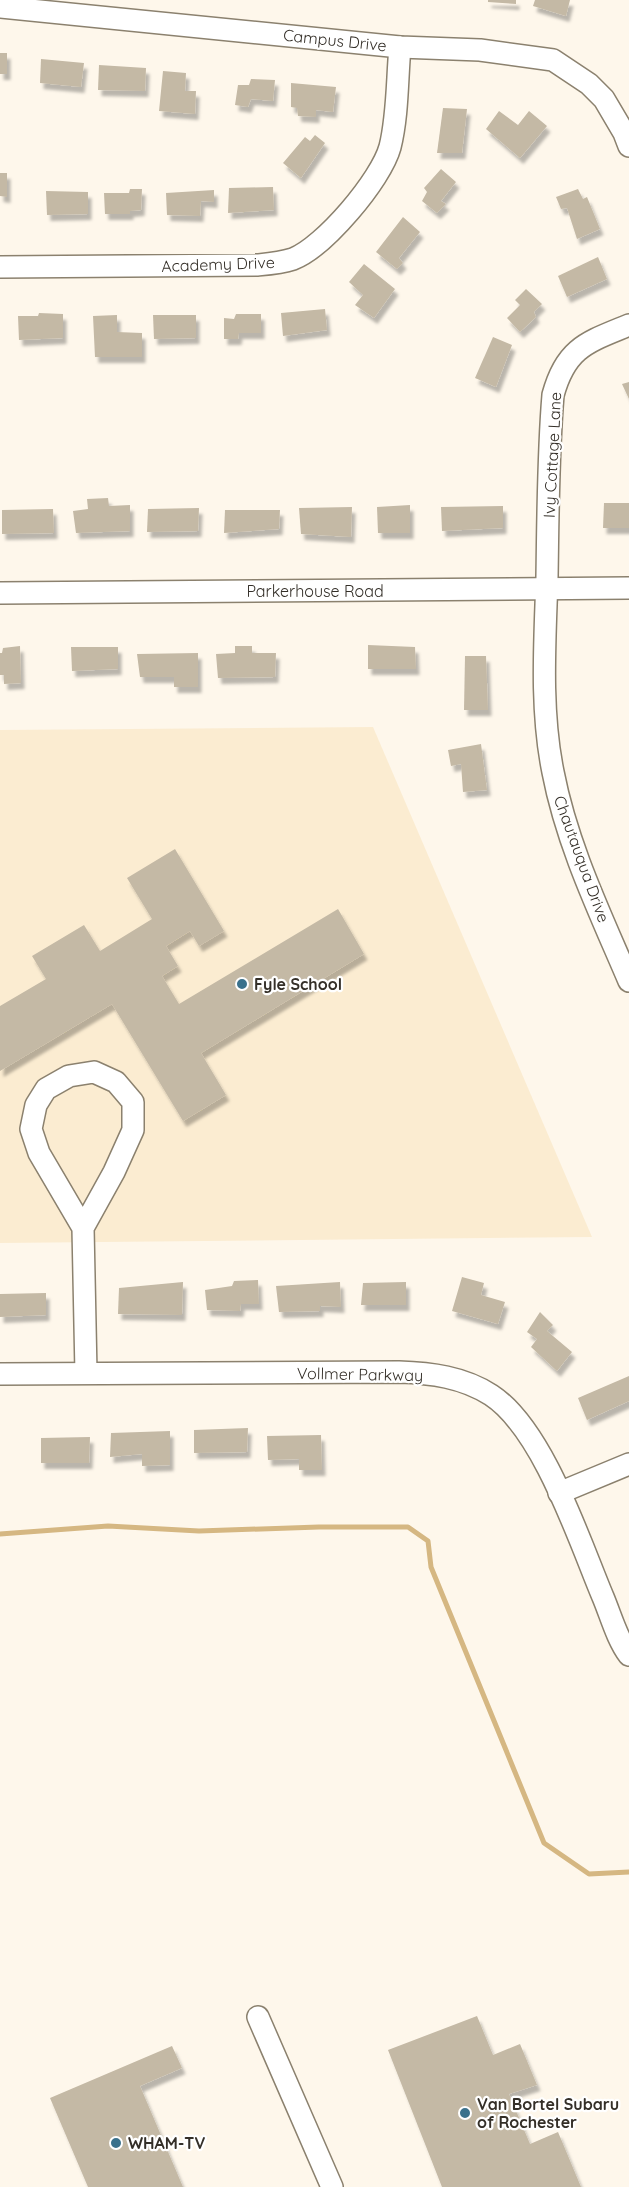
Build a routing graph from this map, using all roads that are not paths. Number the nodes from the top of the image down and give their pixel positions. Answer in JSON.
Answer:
{"nodes":[{"id":1,"x":0,"y":7,"type":"edge"},
{"id":2,"x":400,"y":47,"type":"junction"},
{"id":3,"x":629,"y":146,"type":"edge"},
{"id":4,"x":0,"y":267,"type":"edge"},
{"id":5,"x":629,"y":324,"type":"edge"},
{"id":6,"x":629,"y":588,"type":"edge"},
{"id":7,"x":547,"y":589,"type":"junction"},
{"id":8,"x":0,"y":593,"type":"edge"},
{"id":9,"x":629,"y":981,"type":"edge"},
{"id":10,"x":83,"y":1228,"type":"junction"},
{"id":11,"x":0,"y":1374,"type":"edge"},
{"id":12,"x":86,"y":1374,"type":"junction"},
{"id":13,"x":629,"y":1464,"type":"edge"},
{"id":14,"x":559,"y":1493,"type":"junction"},
{"id":15,"x":629,"y":1655,"type":"edge"},
{"id":16,"x":258,"y":2017,"type":"dead end"},
{"id":17,"x":332,"y":2187,"type":"edge"}],
"edges":[{"from":1,"to":2,"type":"street","name":"Campus Drive"},
{"from":2,"to":3,"type":"street","name":"Campus Drive"},
{"from":2,"to":4,"type":"street","name":"Academy Drive"},
{"from":5,"to":7,"type":"street","name":"Ivy Cottage Lane"},
{"from":6,"to":7,"type":"street","name":"Parkerhouse Road"},
{"from":7,"to":8,"type":"street","name":"Parkerhouse Road"},
{"from":7,"to":9,"type":"street","name":"Chautauqua Drive"},
{"from":10,"to":10,"type":"street"},
{"from":10,"to":12,"type":"street"},
{"from":11,"to":12,"type":"street","name":"Vollmer Parkway"},
{"from":12,"to":14,"type":"street","name":"Vollmer Parkway"},
{"from":13,"to":14,"type":"street"},
{"from":14,"to":15,"type":"street","name":"Vollmer Parkway"},
{"from":16,"to":17,"type":"street"}]}
